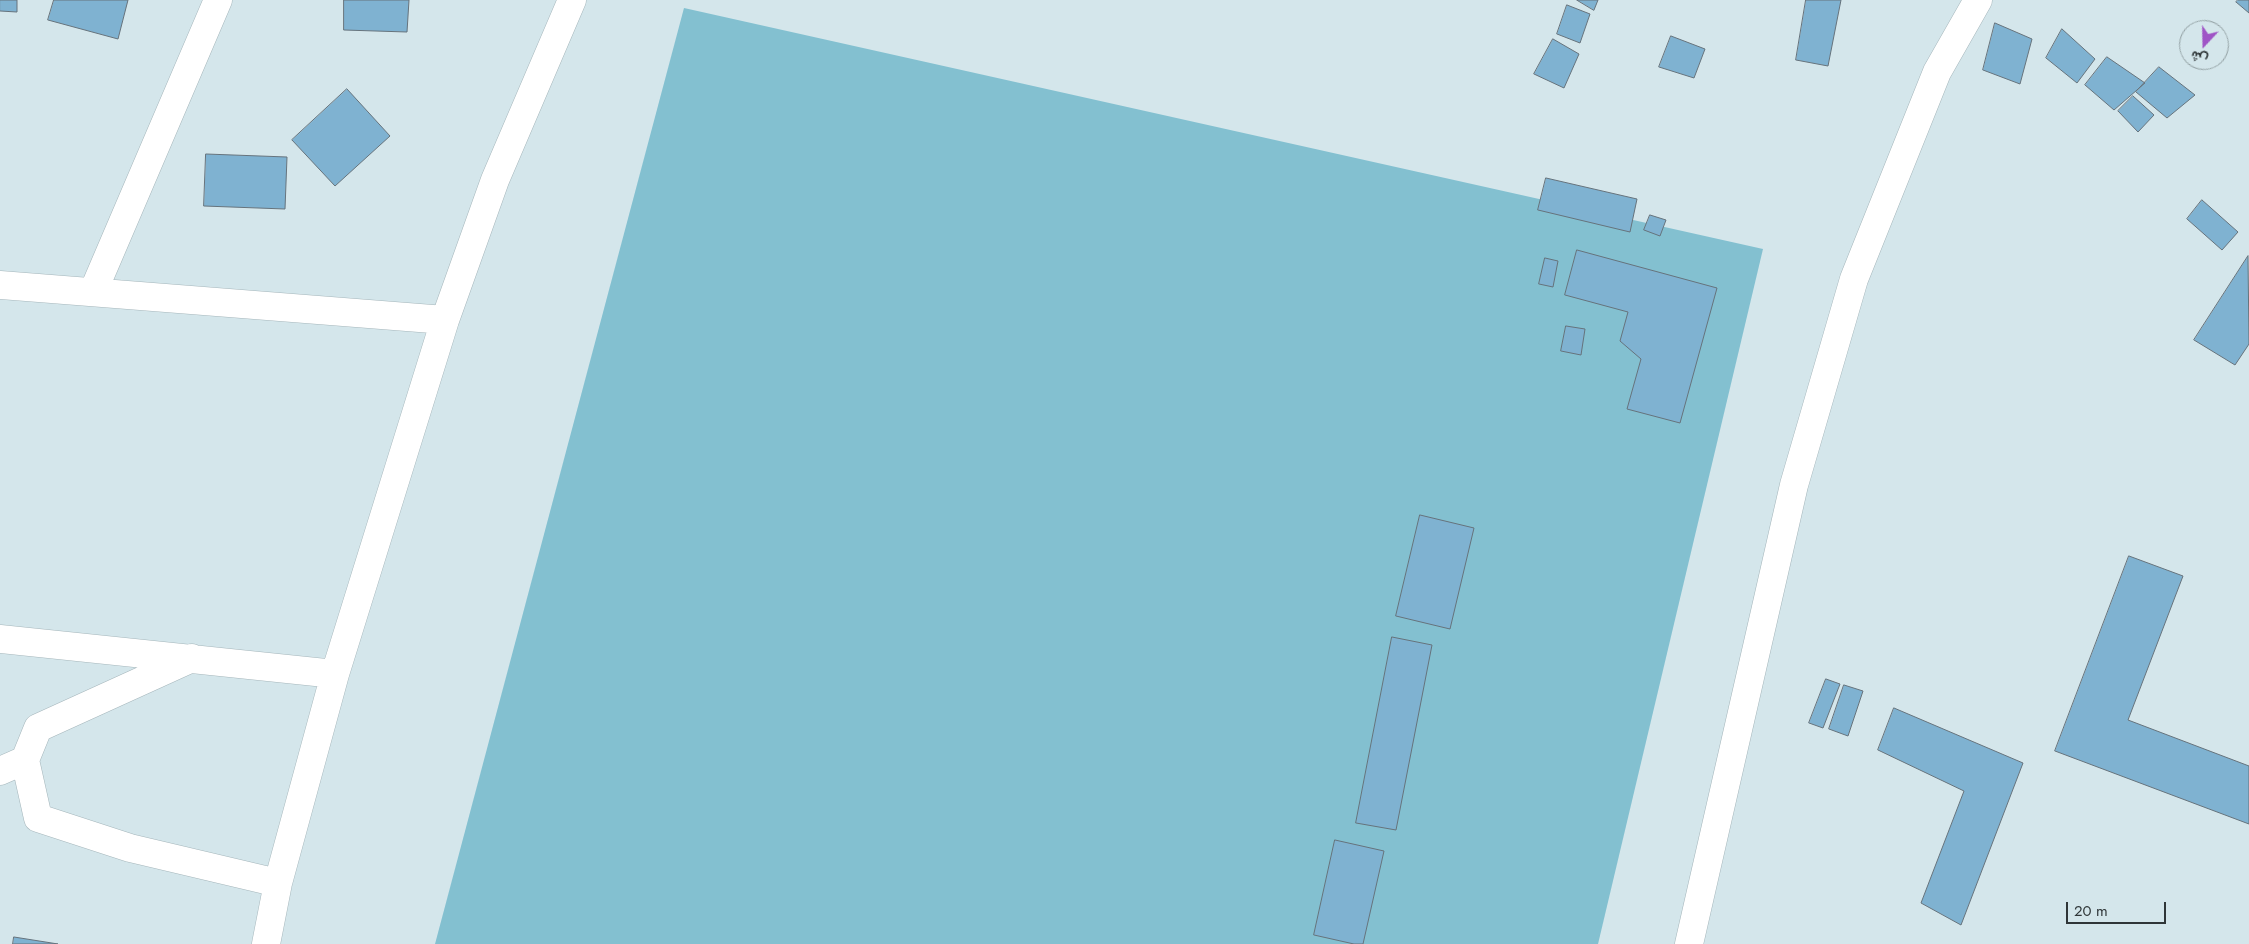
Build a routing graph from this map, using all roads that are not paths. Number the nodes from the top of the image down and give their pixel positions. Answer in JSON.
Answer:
{"nodes":[{"id":1,"x":218,"y":0,"type":"edge"},
{"id":2,"x":572,"y":0,"type":"edge"},
{"id":3,"x":1978,"y":0,"type":"edge"},
{"id":4,"x":0,"y":284,"type":"edge"},
{"id":5,"x":93,"y":292,"type":"junction"},
{"id":6,"x":445,"y":320,"type":"junction"},
{"id":7,"x":0,"y":639,"type":"edge"},
{"id":8,"x":192,"y":658,"type":"junction"},
{"id":9,"x":335,"y":674,"type":"junction"},
{"id":10,"x":25,"y":760,"type":"junction"},
{"id":11,"x":0,"y":771,"type":"edge"},
{"id":12,"x":278,"y":883,"type":"junction"},
{"id":13,"x":266,"y":944,"type":"edge"},
{"id":14,"x":1689,"y":944,"type":"edge"}],
"edges":[{"from":1,"to":5,"type":"street"},
{"from":2,"to":6,"type":"street"},
{"from":3,"to":14,"type":"street"},
{"from":4,"to":5,"type":"street"},
{"from":5,"to":6,"type":"street"},
{"from":6,"to":9,"type":"street"},
{"from":7,"to":8,"type":"street"},
{"from":8,"to":9,"type":"street"},
{"from":8,"to":10,"type":"street"},
{"from":9,"to":12,"type":"street"},
{"from":10,"to":11,"type":"street"},
{"from":10,"to":12,"type":"street"},
{"from":12,"to":13,"type":"street"}]}
